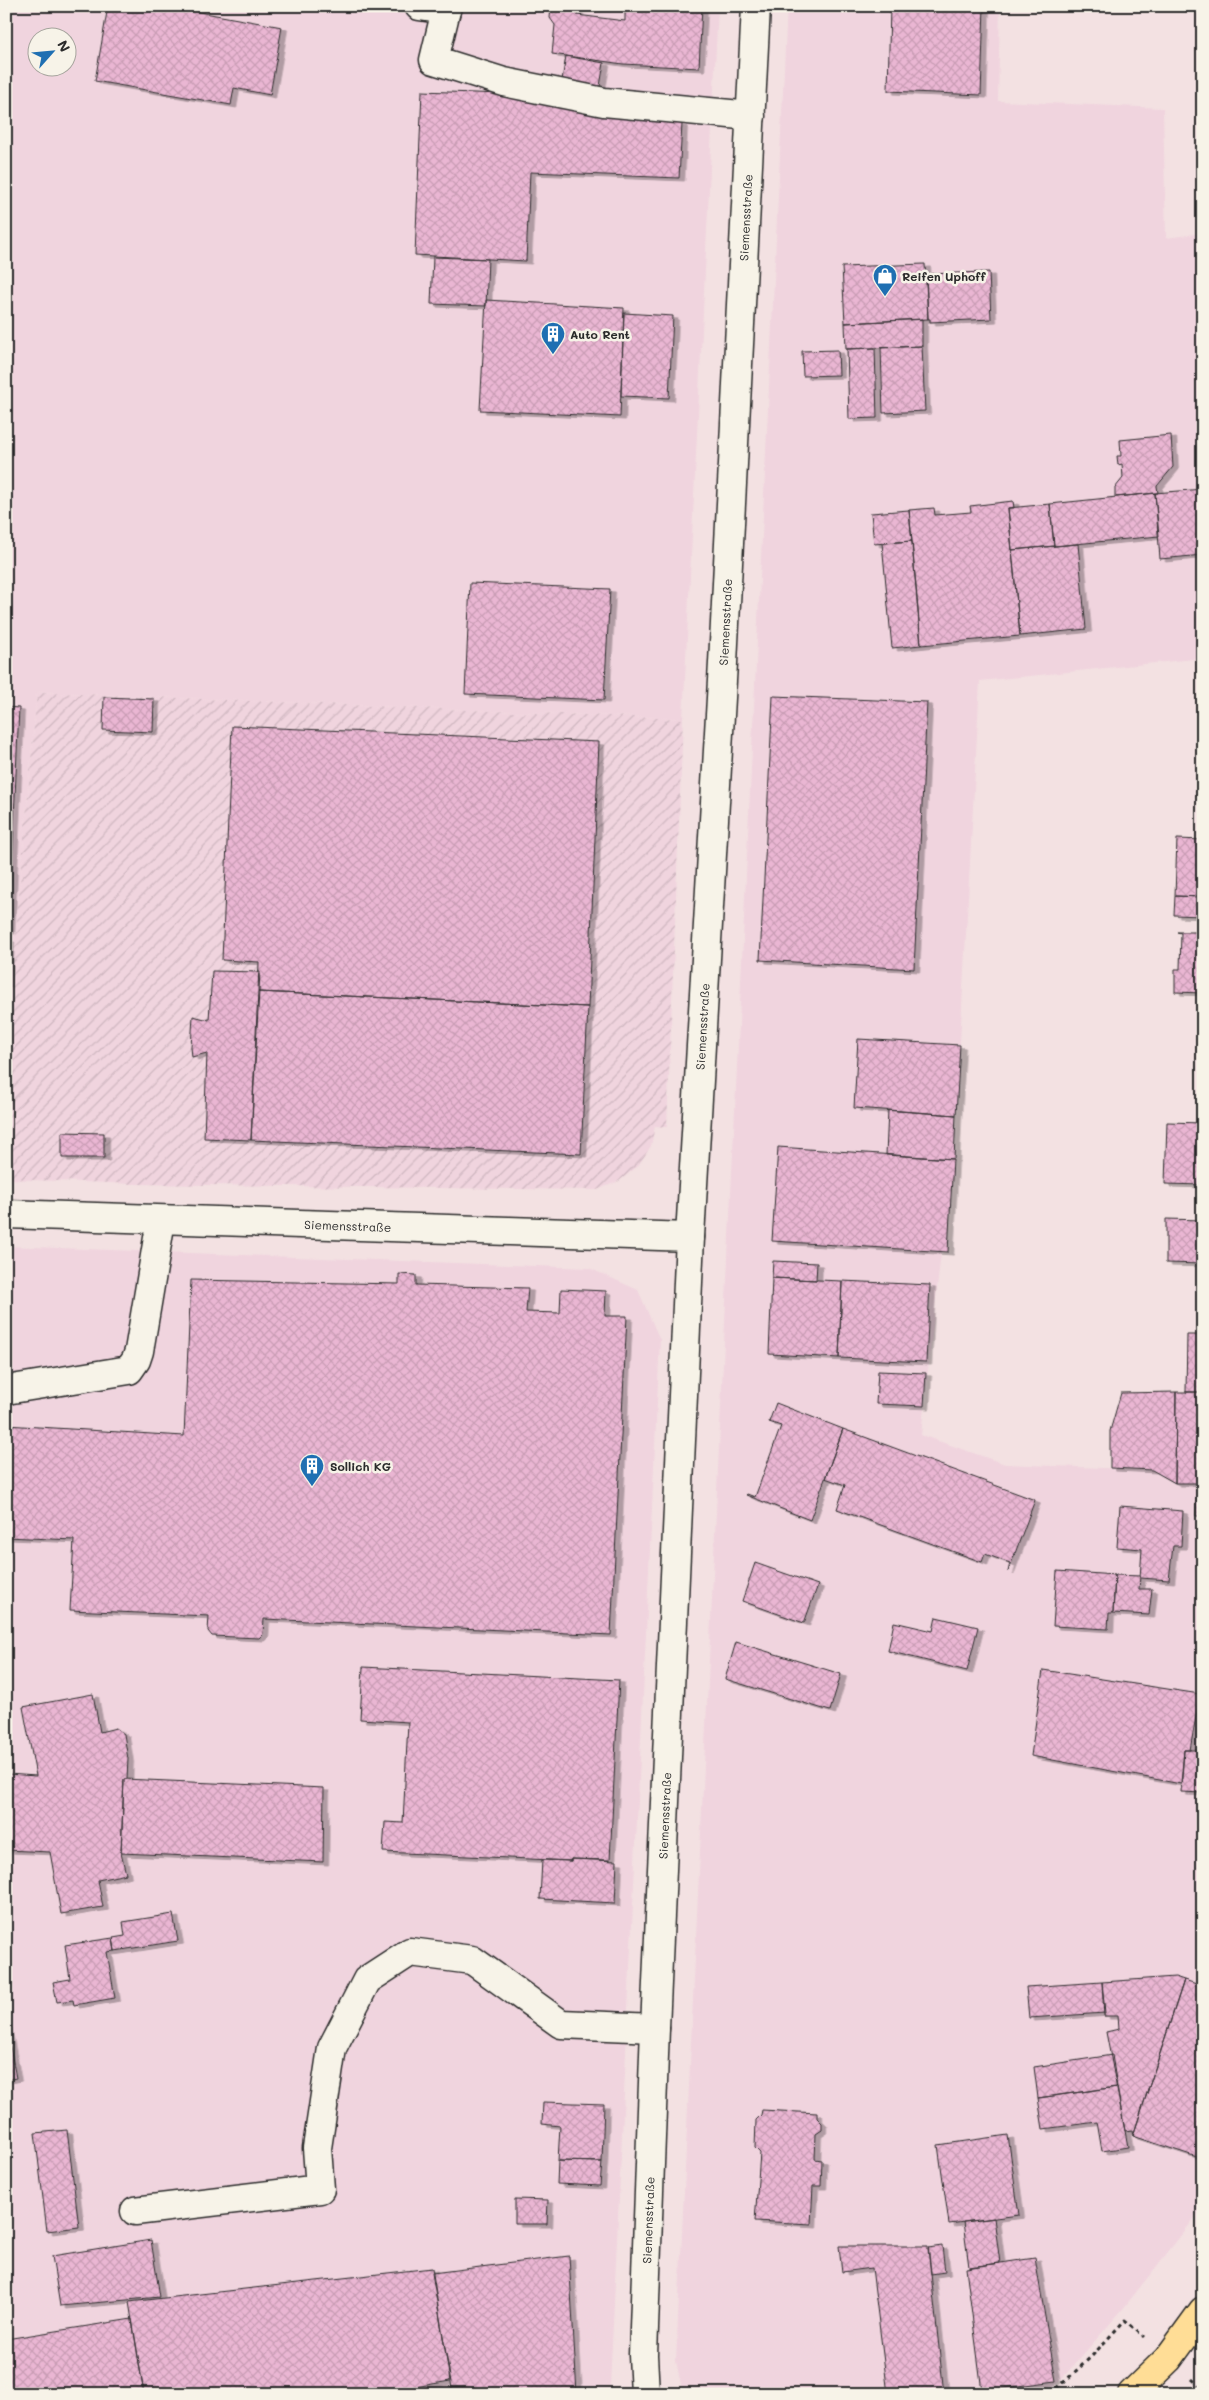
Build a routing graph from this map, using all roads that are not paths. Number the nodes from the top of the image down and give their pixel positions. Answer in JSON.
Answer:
{"nodes":[{"id":1,"x":419,"y":6,"type":"edge"},
{"id":2,"x":756,"y":6,"type":"edge"},
{"id":3,"x":446,"y":8,"type":"edge"},
{"id":4,"x":751,"y":116,"type":"junction"},
{"id":5,"x":6,"y":1214,"type":"edge"},
{"id":6,"x":161,"y":1220,"type":"junction"},
{"id":7,"x":690,"y":1237,"type":"junction"},
{"id":8,"x":6,"y":1390,"type":"edge"},
{"id":9,"x":655,"y":2028,"type":"junction"},
{"id":10,"x":135,"y":2211,"type":"dead end"},
{"id":11,"x":1203,"y":2311,"type":"edge"},
{"id":12,"x":645,"y":2394,"type":"edge"},
{"id":13,"x":1132,"y":2394,"type":"edge"}],
"edges":[{"from":1,"to":3,"type":"street"},
{"from":2,"to":4,"type":"street","name":"Siemensstraße"},
{"from":3,"to":4,"type":"street"},
{"from":4,"to":7,"type":"street","name":"Siemensstraße"},
{"from":5,"to":6,"type":"street","name":"Siemensstraße"},
{"from":6,"to":7,"type":"street","name":"Siemensstraße"},
{"from":6,"to":8,"type":"street"},
{"from":7,"to":9,"type":"street","name":"Siemensstraße"},
{"from":9,"to":10,"type":"street"},
{"from":9,"to":12,"type":"street","name":"Siemensstraße"},
{"from":11,"to":13,"type":"main road"}]}
